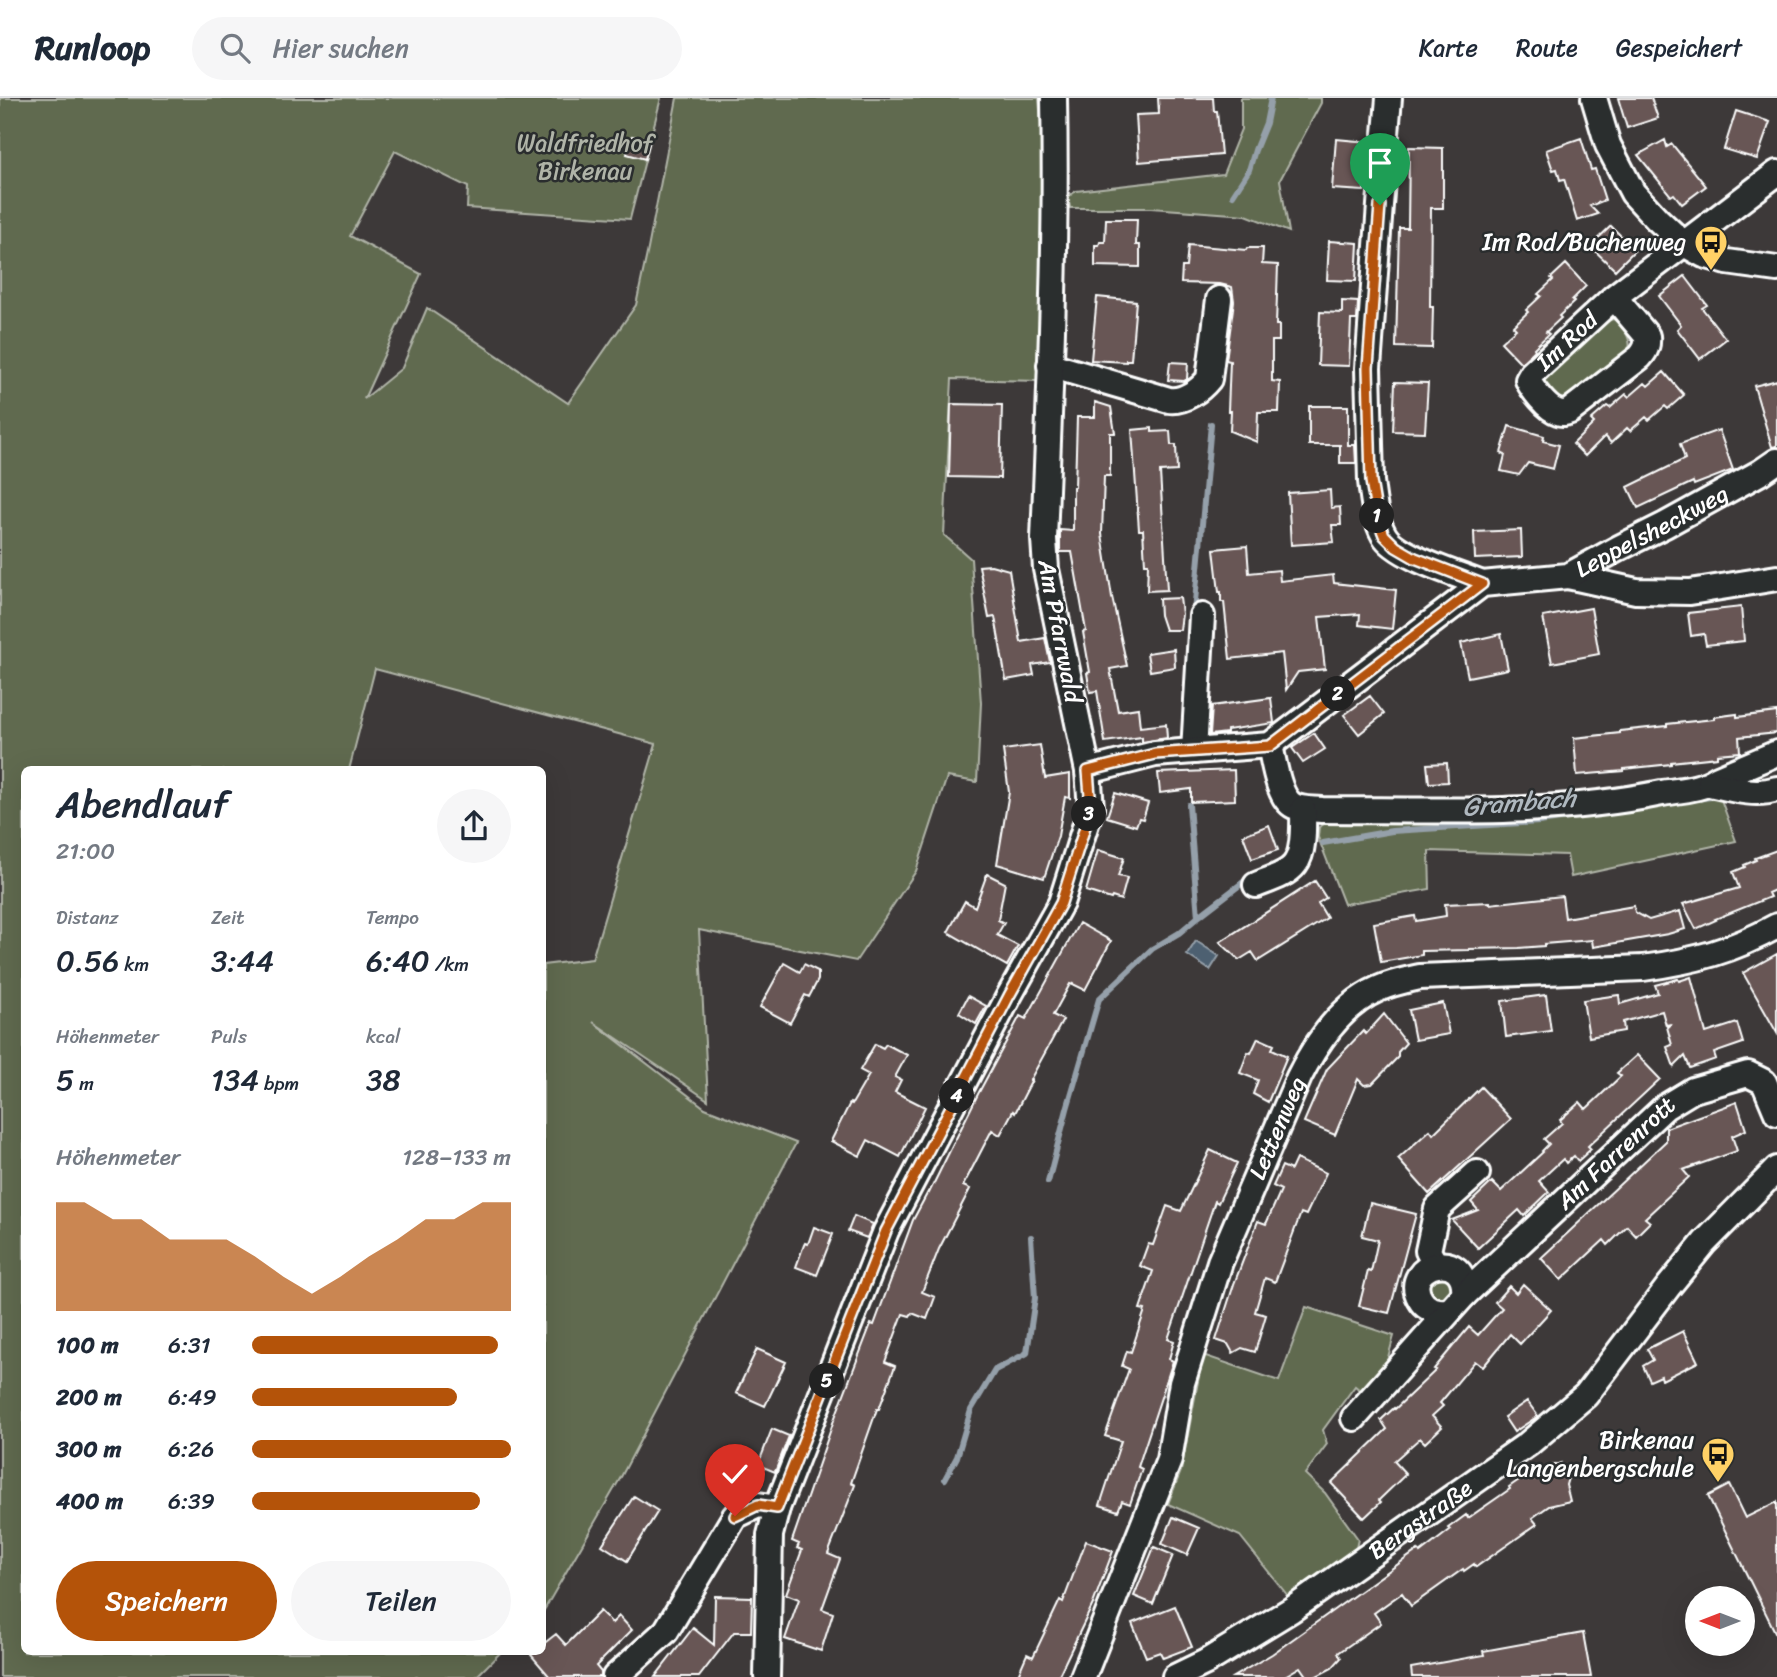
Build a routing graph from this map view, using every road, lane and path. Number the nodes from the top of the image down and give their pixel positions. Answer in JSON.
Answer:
{"nodes":[{"id":1,"x":1054,"y":98,"type":"edge"},
{"id":2,"x":1389,"y":98,"type":"edge"},
{"id":3,"x":1594,"y":98,"type":"edge"},
{"id":4,"x":1777,"y":173,"type":"edge"},
{"id":5,"x":1684,"y":244,"type":"junction"},
{"id":6,"x":1777,"y":269,"type":"edge"},
{"id":7,"x":1614,"y":297,"type":"junction"},
{"id":8,"x":1219,"y":299,"type":"dead end"},
{"id":9,"x":1050,"y":365,"type":"junction"},
{"id":10,"x":1777,"y":461,"type":"edge"},
{"id":11,"x":1568,"y":576,"type":"junction"},
{"id":12,"x":1777,"y":578,"type":"edge"},
{"id":13,"x":1482,"y":584,"type":"junction"},
{"id":14,"x":1202,"y":615,"type":"dead end"},
{"id":15,"x":1270,"y":746,"type":"junction"},
{"id":16,"x":1194,"y":751,"type":"junction"},
{"id":17,"x":1777,"y":753,"type":"edge"},
{"id":18,"x":1088,"y":771,"type":"junction"},
{"id":19,"x":1710,"y":783,"type":"junction"},
{"id":20,"x":1777,"y":789,"type":"edge"},
{"id":21,"x":1303,"y":809,"type":"junction"},
{"id":22,"x":1256,"y":885,"type":"dead end"},
{"id":23,"x":1777,"y":926,"type":"edge"},
{"id":24,"x":1777,"y":1113,"type":"edge"},
{"id":25,"x":1777,"y":1169,"type":"edge"},
{"id":26,"x":1476,"y":1173,"type":"dead end"},
{"id":27,"x":1435,"y":1264,"type":"junction"},
{"id":28,"x":1456,"y":1303,"type":"junction"},
{"id":29,"x":1354,"y":1418,"type":"dead end"},
{"id":30,"x":777,"y":1508,"type":"junction"},
{"id":31,"x":615,"y":1677,"type":"edge"},
{"id":32,"x":767,"y":1677,"type":"edge"},
{"id":33,"x":1083,"y":1677,"type":"edge"},
{"id":34,"x":1175,"y":1677,"type":"edge"}],
"edges":[{"from":1,"to":9,"type":"street","name":"Am Pfarrwald"},
{"from":2,"to":13,"type":"street"},
{"from":3,"to":5,"type":"street"},
{"from":4,"to":5,"type":"street","name":"Im Rod"},
{"from":5,"to":6,"type":"street"},
{"from":5,"to":7,"type":"street","name":"Im Rod"},
{"from":7,"to":7,"type":"street","name":"Im Rod"},
{"from":8,"to":9,"type":"street"},
{"from":9,"to":18,"type":"street","name":"Am Pfarrwald"},
{"from":10,"to":11,"type":"street","name":"Leppelsheckweg"},
{"from":11,"to":12,"type":"street"},
{"from":11,"to":13,"type":"street","name":"Leppelsheckweg"},
{"from":13,"to":15,"type":"street"},
{"from":14,"to":16,"type":"street"},
{"from":15,"to":16,"type":"street"},
{"from":15,"to":21,"type":"street"},
{"from":16,"to":18,"type":"street"},
{"from":17,"to":19,"type":"street"},
{"from":18,"to":30,"type":"street","name":"Am Pfarrwald"},
{"from":19,"to":20,"type":"street"},
{"from":19,"to":21,"type":"street"},
{"from":21,"to":22,"type":"street"},
{"from":23,"to":33,"type":"street","name":"Lettenweg"},
{"from":24,"to":28,"type":"street","name":"Am Farrenrott"},
{"from":25,"to":34,"type":"street","name":"Bergstraße"},
{"from":26,"to":27,"type":"street"},
{"from":27,"to":28,"type":"street"},
{"from":27,"to":28,"type":"street"},
{"from":28,"to":29,"type":"street","name":"Am Farrenrott"},
{"from":30,"to":31,"type":"street"},
{"from":30,"to":32,"type":"street","name":"Am Pfarrwald"}]}
